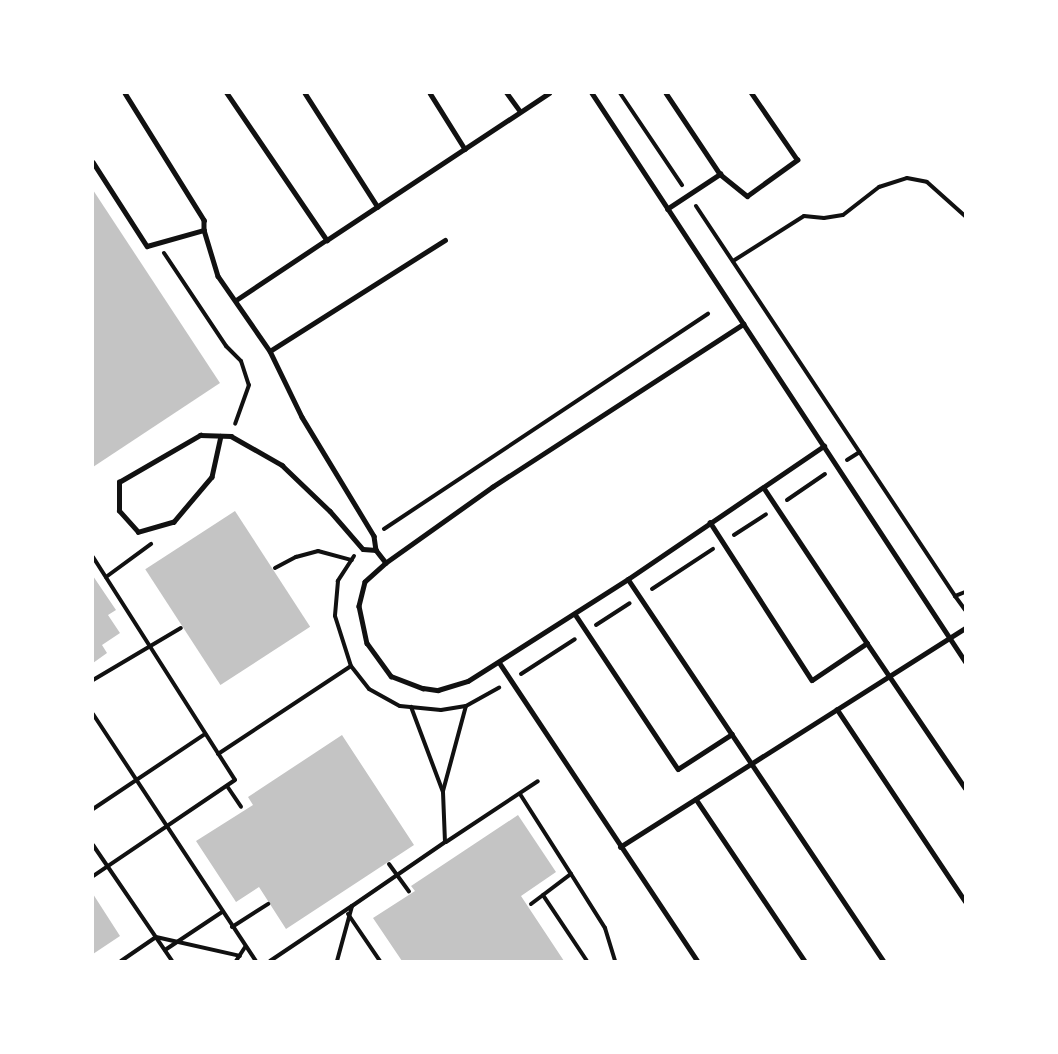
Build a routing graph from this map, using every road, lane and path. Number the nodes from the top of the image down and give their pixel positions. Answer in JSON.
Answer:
{"nodes":[{"id":1,"x":124,"y":93,"type":"edge"},
{"id":2,"x":227,"y":93,"type":"edge"},
{"id":3,"x":304,"y":93,"type":"edge"},
{"id":4,"x":430,"y":93,"type":"edge"},
{"id":5,"x":507,"y":93,"type":"edge"},
{"id":6,"x":549,"y":93,"type":"edge"},
{"id":7,"x":592,"y":93,"type":"edge"},
{"id":8,"x":620,"y":93,"type":"edge"},
{"id":9,"x":666,"y":93,"type":"edge"},
{"id":10,"x":751,"y":93,"type":"edge"},
{"id":11,"x":520,"y":111,"type":"junction"},
{"id":12,"x":465,"y":149,"type":"junction"},
{"id":13,"x":93,"y":162,"type":"edge"},
{"id":14,"x":720,"y":174,"type":"junction"},
{"id":15,"x":688,"y":194,"type":"junction"},
{"id":16,"x":378,"y":207,"type":"junction"},
{"id":17,"x":667,"y":209,"type":"junction"},
{"id":18,"x":965,"y":216,"type":"edge"},
{"id":19,"x":204,"y":230,"type":"junction"},
{"id":20,"x":327,"y":240,"type":"junction"},
{"id":21,"x":445,"y":240,"type":"dead end"},
{"id":22,"x":157,"y":243,"type":"junction"},
{"id":23,"x":733,"y":261,"type":"junction"},
{"id":24,"x":237,"y":300,"type":"junction"},
{"id":25,"x":744,"y":324,"type":"junction"},
{"id":26,"x":270,"y":351,"type":"junction"},
{"id":27,"x":221,"y":436,"type":"junction"},
{"id":28,"x":231,"y":436,"type":"junction"},
{"id":29,"x":824,"y":446,"type":"junction"},
{"id":30,"x":764,"y":488,"type":"junction"},
{"id":31,"x":710,"y":522,"type":"junction"},
{"id":32,"x":154,"y":541,"type":"dead end"},
{"id":33,"x":376,"y":550,"type":"junction"},
{"id":34,"x":93,"y":557,"type":"edge"},
{"id":35,"x":352,"y":560,"type":"dead end"},
{"id":36,"x":386,"y":563,"type":"junction"},
{"id":37,"x":275,"y":568,"type":"dead end"},
{"id":38,"x":106,"y":577,"type":"junction"},
{"id":39,"x":628,"y":579,"type":"junction"},
{"id":40,"x":965,"y":592,"type":"edge"},
{"id":41,"x":955,"y":596,"type":"junction"},
{"id":42,"x":965,"y":610,"type":"edge"},
{"id":43,"x":575,"y":614,"type":"junction"},
{"id":44,"x":181,"y":628,"type":"dead end"},
{"id":45,"x":965,"y":628,"type":"edge"},
{"id":46,"x":950,"y":637,"type":"junction"},
{"id":47,"x":867,"y":643,"type":"junction"},
{"id":48,"x":150,"y":647,"type":"junction"},
{"id":49,"x":965,"y":661,"type":"edge"},
{"id":50,"x":499,"y":662,"type":"junction"},
{"id":51,"x":351,"y":666,"type":"dead end"},
{"id":52,"x":889,"y":676,"type":"junction"},
{"id":53,"x":93,"y":680,"type":"edge"},
{"id":54,"x":466,"y":705,"type":"dead end"},
{"id":55,"x":411,"y":707,"type":"dead end"},
{"id":56,"x":837,"y":709,"type":"junction"},
{"id":57,"x":93,"y":714,"type":"edge"},
{"id":58,"x":205,"y":734,"type":"junction"},
{"id":59,"x":732,"y":734,"type":"junction"},
{"id":60,"x":218,"y":754,"type":"junction"},
{"id":61,"x":752,"y":763,"type":"junction"},
{"id":62,"x":137,"y":780,"type":"junction"},
{"id":63,"x":538,"y":781,"type":"dead end"},
{"id":64,"x":227,"y":786,"type":"junction"},
{"id":65,"x":965,"y":788,"type":"edge"},
{"id":66,"x":443,"y":792,"type":"junction"},
{"id":67,"x":519,"y":794,"type":"junction"},
{"id":68,"x":696,"y":799,"type":"junction"},
{"id":69,"x":241,"y":807,"type":"dead end"},
{"id":70,"x":93,"y":809,"type":"edge"},
{"id":71,"x":167,"y":827,"type":"junction"},
{"id":72,"x":445,"y":842,"type":"junction"},
{"id":73,"x":93,"y":845,"type":"edge"},
{"id":74,"x":620,"y":847,"type":"junction"},
{"id":75,"x":389,"y":864,"type":"dead end"},
{"id":76,"x":107,"y":865,"type":"junction"},
{"id":77,"x":571,"y":874,"type":"junction"},
{"id":78,"x":397,"y":875,"type":"junction"},
{"id":79,"x":93,"y":876,"type":"edge"},
{"id":80,"x":409,"y":892,"type":"dead end"},
{"id":81,"x":543,"y":895,"type":"junction"},
{"id":82,"x":965,"y":901,"type":"edge"},
{"id":83,"x":268,"y":904,"type":"dead end"},
{"id":84,"x":531,"y":904,"type":"dead end"},
{"id":85,"x":352,"y":906,"type":"junction"},
{"id":86,"x":222,"y":912,"type":"junction"},
{"id":87,"x":348,"y":914,"type":"junction"},
{"id":88,"x":232,"y":927,"type":"junction"},
{"id":89,"x":156,"y":937,"type":"junction"},
{"id":90,"x":177,"y":942,"type":"junction"},
{"id":91,"x":245,"y":946,"type":"junction"},
{"id":92,"x":165,"y":950,"type":"junction"},
{"id":93,"x":240,"y":956,"type":"junction"},
{"id":94,"x":121,"y":961,"type":"edge"},
{"id":95,"x":172,"y":961,"type":"edge"},
{"id":96,"x":237,"y":961,"type":"edge"},
{"id":97,"x":256,"y":961,"type":"edge"},
{"id":98,"x":270,"y":961,"type":"edge"},
{"id":99,"x":337,"y":961,"type":"edge"},
{"id":100,"x":380,"y":961,"type":"edge"},
{"id":101,"x":586,"y":961,"type":"edge"},
{"id":102,"x":615,"y":961,"type":"edge"},
{"id":103,"x":698,"y":961,"type":"edge"},
{"id":104,"x":805,"y":961,"type":"edge"},
{"id":105,"x":884,"y":961,"type":"edge"}],
"edges":[{"from":1,"to":19,"type":"lane"},
{"from":2,"to":20,"type":"lane"},
{"from":3,"to":16,"type":"lane"},
{"from":4,"to":12,"type":"lane"},
{"from":5,"to":11,"type":"lane"},
{"from":6,"to":11,"type":"lane"},
{"from":7,"to":17,"type":"lane"},
{"from":8,"to":15,"type":"path"},
{"from":9,"to":14,"type":"lane"},
{"from":10,"to":14,"type":"lane"},
{"from":11,"to":12,"type":"lane"},
{"from":12,"to":16,"type":"lane"},
{"from":13,"to":22,"type":"lane"},
{"from":14,"to":15,"type":"lane"},
{"from":15,"to":17,"type":"lane"},
{"from":15,"to":23,"type":"path"},
{"from":16,"to":20,"type":"lane"},
{"from":17,"to":25,"type":"lane"},
{"from":18,"to":23,"type":"path"},
{"from":19,"to":22,"type":"lane"},
{"from":19,"to":24,"type":"lane"},
{"from":20,"to":24,"type":"lane"},
{"from":21,"to":26,"type":"lane"},
{"from":22,"to":28,"type":"path"},
{"from":23,"to":41,"type":"path"},
{"from":24,"to":26,"type":"lane"},
{"from":25,"to":29,"type":"lane"},
{"from":25,"to":36,"type":"lane"},
{"from":26,"to":33,"type":"lane"},
{"from":27,"to":27,"type":"lane"},
{"from":27,"to":28,"type":"lane"},
{"from":28,"to":33,"type":"lane"},
{"from":29,"to":30,"type":"lane"},
{"from":29,"to":46,"type":"lane"},
{"from":30,"to":31,"type":"lane"},
{"from":30,"to":47,"type":"lane"},
{"from":31,"to":39,"type":"lane"},
{"from":31,"to":47,"type":"lane"},
{"from":32,"to":38,"type":"path"},
{"from":33,"to":36,"type":"lane"},
{"from":34,"to":38,"type":"path"},
{"from":35,"to":37,"type":"path"},
{"from":36,"to":50,"type":"lane"},
{"from":38,"to":48,"type":"path"},
{"from":39,"to":43,"type":"lane"},
{"from":39,"to":59,"type":"lane"},
{"from":40,"to":41,"type":"path"},
{"from":41,"to":42,"type":"path"},
{"from":43,"to":50,"type":"lane"},
{"from":43,"to":59,"type":"lane"},
{"from":44,"to":48,"type":"path"},
{"from":45,"to":46,"type":"lane"},
{"from":46,"to":49,"type":"lane"},
{"from":46,"to":52,"type":"lane"},
{"from":47,"to":52,"type":"lane"},
{"from":48,"to":53,"type":"path"},
{"from":48,"to":58,"type":"path"},
{"from":50,"to":74,"type":"lane"},
{"from":51,"to":60,"type":"path"},
{"from":52,"to":56,"type":"lane"},
{"from":52,"to":65,"type":"lane"},
{"from":54,"to":66,"type":"path"},
{"from":55,"to":66,"type":"path"},
{"from":56,"to":61,"type":"lane"},
{"from":56,"to":82,"type":"lane"},
{"from":57,"to":62,"type":"path"},
{"from":58,"to":60,"type":"path"},
{"from":58,"to":62,"type":"path"},
{"from":59,"to":61,"type":"lane"},
{"from":60,"to":64,"type":"path"},
{"from":61,"to":68,"type":"lane"},
{"from":61,"to":105,"type":"lane"},
{"from":62,"to":70,"type":"path"},
{"from":62,"to":71,"type":"path"},
{"from":63,"to":67,"type":"path"},
{"from":64,"to":69,"type":"path"},
{"from":64,"to":71,"type":"path"},
{"from":66,"to":72,"type":"path"},
{"from":67,"to":72,"type":"path"},
{"from":67,"to":77,"type":"path"},
{"from":68,"to":74,"type":"lane"},
{"from":68,"to":104,"type":"lane"},
{"from":71,"to":76,"type":"path"},
{"from":71,"to":86,"type":"path"},
{"from":72,"to":78,"type":"path"},
{"from":73,"to":76,"type":"path"},
{"from":74,"to":103,"type":"lane"},
{"from":75,"to":78,"type":"path"},
{"from":76,"to":79,"type":"path"},
{"from":76,"to":89,"type":"path"},
{"from":77,"to":81,"type":"path"},
{"from":77,"to":102,"type":"path"},
{"from":78,"to":80,"type":"path"},
{"from":78,"to":85,"type":"path"},
{"from":81,"to":84,"type":"path"},
{"from":81,"to":101,"type":"path"},
{"from":83,"to":88,"type":"path"},
{"from":85,"to":87,"type":"path"},
{"from":85,"to":98,"type":"path"},
{"from":86,"to":88,"type":"path"},
{"from":86,"to":90,"type":"path"},
{"from":87,"to":99,"type":"path"},
{"from":87,"to":100,"type":"path"},
{"from":88,"to":91,"type":"path"},
{"from":89,"to":90,"type":"path"},
{"from":89,"to":92,"type":"path"},
{"from":89,"to":94,"type":"path"},
{"from":90,"to":92,"type":"path"},
{"from":90,"to":93,"type":"path"},
{"from":91,"to":93,"type":"path"},
{"from":91,"to":97,"type":"path"},
{"from":92,"to":95,"type":"path"},
{"from":93,"to":96,"type":"path"}]}
